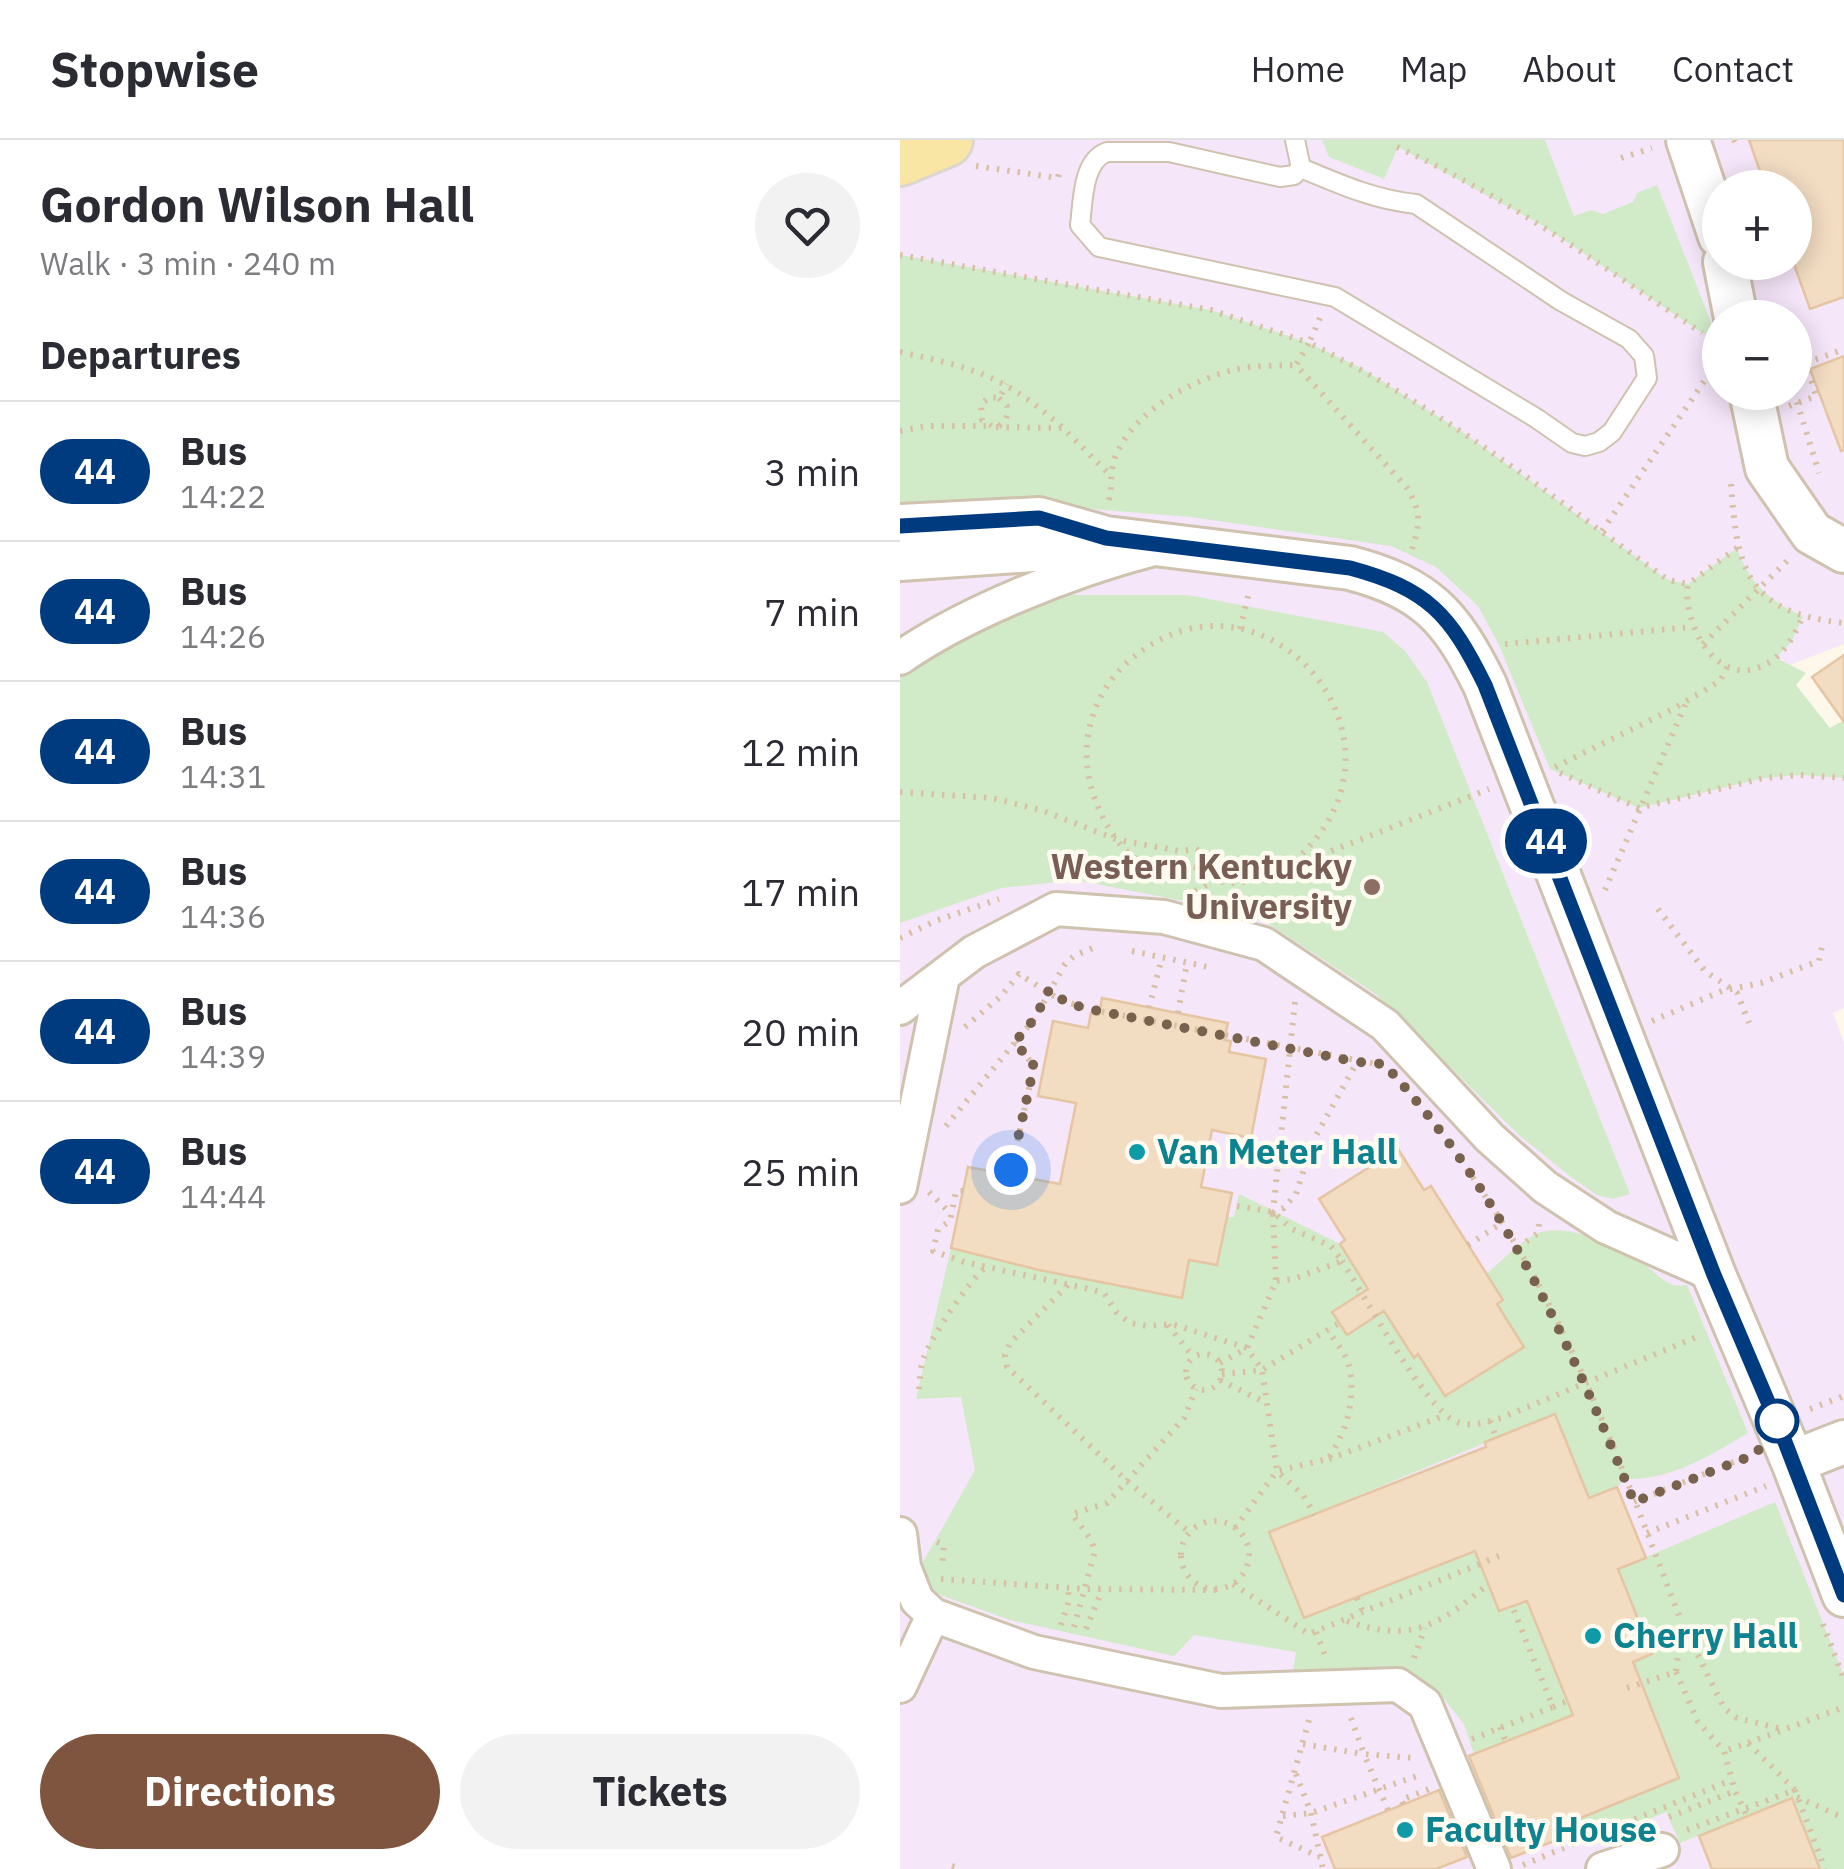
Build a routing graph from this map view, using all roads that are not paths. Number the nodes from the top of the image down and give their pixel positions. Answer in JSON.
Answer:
{"nodes":[{"id":1,"x":1295,"y":140,"type":"edge"},
{"id":2,"x":1676,"y":146,"type":"edge"},
{"id":3,"x":954,"y":156,"type":"edge"},
{"id":4,"x":900,"y":159,"type":"edge"},
{"id":5,"x":1301,"y":168,"type":"junction"},
{"id":6,"x":1702,"y":199,"type":"edge"},
{"id":7,"x":1755,"y":410,"type":"edge"},
{"id":8,"x":1106,"y":524,"type":"junction"},
{"id":9,"x":900,"y":526,"type":"edge"},
{"id":10,"x":1169,"y":545,"type":"junction"},
{"id":11,"x":1844,"y":551,"type":"edge"},
{"id":12,"x":900,"y":559,"type":"edge"},
{"id":13,"x":900,"y":658,"type":"edge"},
{"id":14,"x":944,"y":976,"type":"junction"},
{"id":15,"x":900,"y":1008,"type":"edge"},
{"id":16,"x":900,"y":1187,"type":"edge"},
{"id":17,"x":1714,"y":1275,"type":"junction"},
{"id":18,"x":1844,"y":1442,"type":"edge"},
{"id":19,"x":1773,"y":1467,"type":"junction"},
{"id":20,"x":900,"y":1534,"type":"edge"},
{"id":21,"x":1844,"y":1595,"type":"edge"},
{"id":22,"x":933,"y":1614,"type":"junction"},
{"id":23,"x":900,"y":1686,"type":"edge"},
{"id":24,"x":1669,"y":1842,"type":"road end"},
{"id":25,"x":1494,"y":1869,"type":"edge"},
{"id":26,"x":1603,"y":1869,"type":"edge"}],
"edges":[{"from":1,"to":5,"type":"lane"},
{"from":2,"to":6,"type":"street"},
{"from":3,"to":4,"type":"main road"},
{"from":5,"to":5,"type":"lane"},
{"from":7,"to":11,"type":"street"},
{"from":8,"to":9,"type":"street"},
{"from":8,"to":10,"type":"street"},
{"from":8,"to":12,"type":"street"},
{"from":10,"to":13,"type":"street"},
{"from":10,"to":17,"type":"street"},
{"from":14,"to":15,"type":"street"},
{"from":14,"to":16,"type":"street"},
{"from":14,"to":17,"type":"street"},
{"from":17,"to":19,"type":"street"},
{"from":18,"to":19,"type":"street"},
{"from":19,"to":21,"type":"street"},
{"from":20,"to":22,"type":"street"},
{"from":22,"to":23,"type":"street"},
{"from":22,"to":25,"type":"street"},
{"from":24,"to":26,"type":"street"}]}
